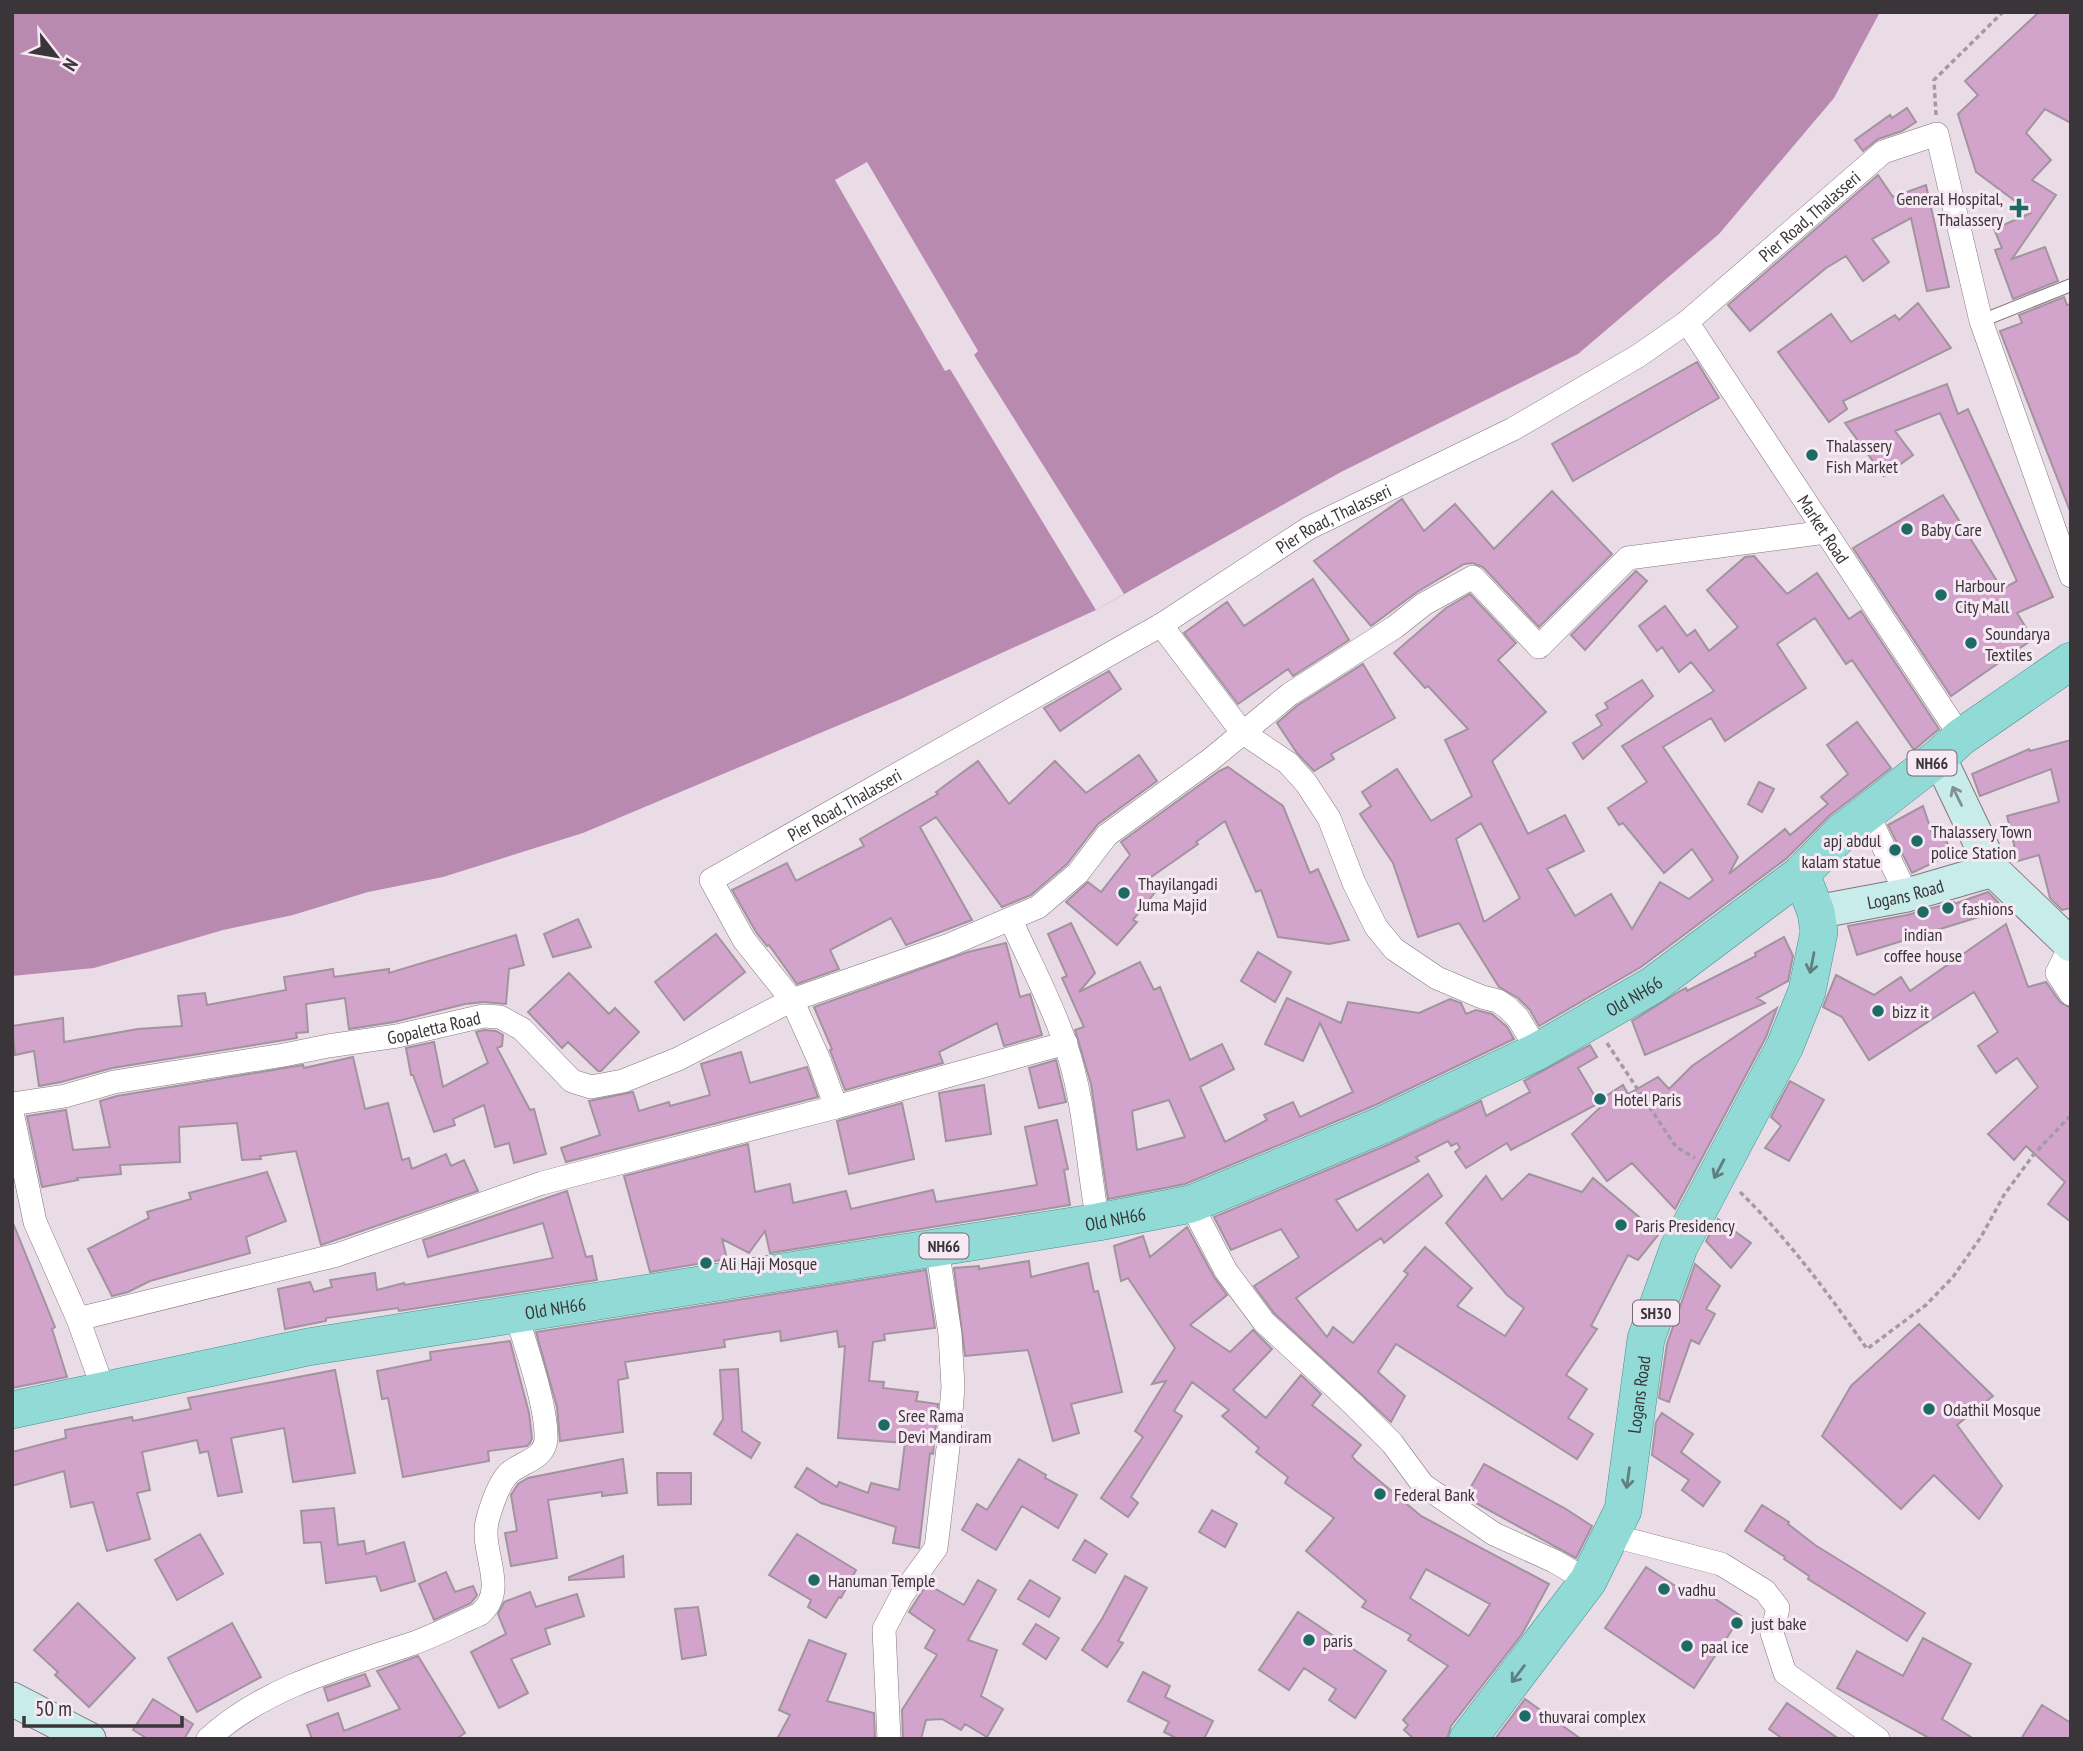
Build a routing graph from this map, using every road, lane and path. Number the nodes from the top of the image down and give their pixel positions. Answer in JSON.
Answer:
{"nodes":[{"id":1,"x":2003,"y":12,"type":"edge"},
{"id":2,"x":1937,"y":134,"type":"junction"},
{"id":3,"x":2071,"y":285,"type":"edge"},
{"id":4,"x":1980,"y":321,"type":"junction"},
{"id":5,"x":1687,"y":322,"type":"junction"},
{"id":6,"x":1826,"y":532,"type":"junction"},
{"id":7,"x":2071,"y":576,"type":"edge"},
{"id":8,"x":1161,"y":625,"type":"junction"},
{"id":9,"x":2071,"y":661,"type":"edge"},
{"id":10,"x":1241,"y":732,"type":"junction"},
{"id":11,"x":1950,"y":747,"type":"junction"},
{"id":12,"x":1867,"y":813,"type":"junction"},
{"id":13,"x":1993,"y":870,"type":"junction"},
{"id":14,"x":1801,"y":874,"type":"junction"},
{"id":15,"x":1907,"y":895,"type":"junction"},
{"id":16,"x":1816,"y":912,"type":"junction"},
{"id":17,"x":1011,"y":920,"type":"junction"},
{"id":18,"x":2071,"y":945,"type":"edge"},
{"id":19,"x":2071,"y":994,"type":"edge"},
{"id":20,"x":792,"y":1000,"type":"junction"},
{"id":21,"x":1592,"y":1020,"type":"junction"},
{"id":22,"x":1066,"y":1043,"type":"junction"},
{"id":23,"x":1538,"y":1051,"type":"junction"},
{"id":24,"x":12,"y":1104,"type":"edge"},
{"id":25,"x":836,"y":1107,"type":"junction"},
{"id":26,"x":12,"y":1112,"type":"edge"},
{"id":27,"x":2071,"y":1115,"type":"edge"},
{"id":28,"x":1718,"y":1170,"type":"junction"},
{"id":29,"x":1191,"y":1205,"type":"junction"},
{"id":30,"x":1098,"y":1222,"type":"junction"},
{"id":31,"x":937,"y":1247,"type":"junction"},
{"id":32,"x":516,"y":1314,"type":"junction"},
{"id":33,"x":78,"y":1319,"type":"junction"},
{"id":34,"x":104,"y":1391,"type":"junction"},
{"id":35,"x":12,"y":1410,"type":"edge"},
{"id":36,"x":1610,"y":1535,"type":"junction"},
{"id":37,"x":1588,"y":1581,"type":"junction"},
{"id":38,"x":12,"y":1699,"type":"edge"},
{"id":39,"x":89,"y":1739,"type":"edge"},
{"id":40,"x":208,"y":1739,"type":"edge"},
{"id":41,"x":889,"y":1739,"type":"edge"},
{"id":42,"x":1468,"y":1739,"type":"edge"},
{"id":43,"x":1878,"y":1739,"type":"edge"}],
"edges":[{"from":1,"to":2,"type":"path"},
{"from":2,"to":4,"type":"street"},
{"from":2,"to":5,"type":"street","name":"Pier Road, Thalasseri"},
{"from":3,"to":4,"type":"lane"},
{"from":4,"to":7,"type":"street"},
{"from":5,"to":6,"type":"street","name":"Market Road"},
{"from":5,"to":8,"type":"street","name":"Pier Road, Thalasseri"},
{"from":6,"to":10,"type":"street","name":"Gopaletta Road"},
{"from":6,"to":11,"type":"street","name":"Market Road"},
{"from":8,"to":10,"type":"street"},
{"from":8,"to":20,"type":"street","name":"Pier Road, Thalasseri"},
{"from":9,"to":11,"type":"main road","name":"Old NH66","number":"NH66"},
{"from":10,"to":17,"type":"street","name":"Gopaletta Road"},
{"from":10,"to":23,"type":"street"},
{"from":11,"to":12,"type":"main road","name":"Old NH66","number":"NH66"},
{"from":13,"to":11,"type":"street","one_way":true},
{"from":12,"to":14,"type":"main road","name":"Old NH66","number":"NH66"},
{"from":12,"to":15,"type":"street"},
{"from":13,"to":15,"type":"street","name":"Logans Road"},
{"from":13,"to":18,"type":"street"},
{"from":14,"to":16,"type":"main road","name":"Logans Road","number":"SH30"},
{"from":14,"to":21,"type":"main road","name":"Old NH66","number":"NH66"},
{"from":15,"to":16,"type":"street","name":"Logans Road"},
{"from":16,"to":28,"type":"main road","name":"Logans Road","number":"SH30","one_way":true},
{"from":17,"to":20,"type":"street","name":"Gopaletta Road"},
{"from":17,"to":22,"type":"street"},
{"from":18,"to":19,"type":"street"},
{"from":20,"to":24,"type":"street","name":"Gopaletta Road"},
{"from":20,"to":25,"type":"street"},
{"from":21,"to":23,"type":"main road","name":"Old NH66","number":"NH66"},
{"from":21,"to":28,"type":"path"},
{"from":22,"to":25,"type":"street"},
{"from":22,"to":30,"type":"street"},
{"from":23,"to":29,"type":"main road","name":"Old NH66","number":"NH66"},
{"from":25,"to":33,"type":"street"},
{"from":26,"to":33,"type":"street"},
{"from":27,"to":28,"type":"path"},
{"from":28,"to":36,"type":"main road","name":"Logans Road","number":"SH30","one_way":true},
{"from":29,"to":30,"type":"main road","name":"Old NH66","number":"NH66"},
{"from":29,"to":37,"type":"street"},
{"from":30,"to":31,"type":"main road","name":"Old NH66","number":"NH66"},
{"from":31,"to":32,"type":"main road","name":"Old NH66","number":"NH66"},
{"from":31,"to":41,"type":"street"},
{"from":32,"to":34,"type":"main road","name":"Old NH66","number":"NH66"},
{"from":32,"to":40,"type":"street"},
{"from":33,"to":34,"type":"street"},
{"from":34,"to":35,"type":"main road","name":"Old NH66","number":"NH66"},
{"from":36,"to":37,"type":"main road","name":"Logans Road","number":"SH30"},
{"from":36,"to":43,"type":"street"},
{"from":37,"to":42,"type":"main road","name":"Logans Road","number":"SH30","one_way":true},
{"from":38,"to":39,"type":"street"}]}
